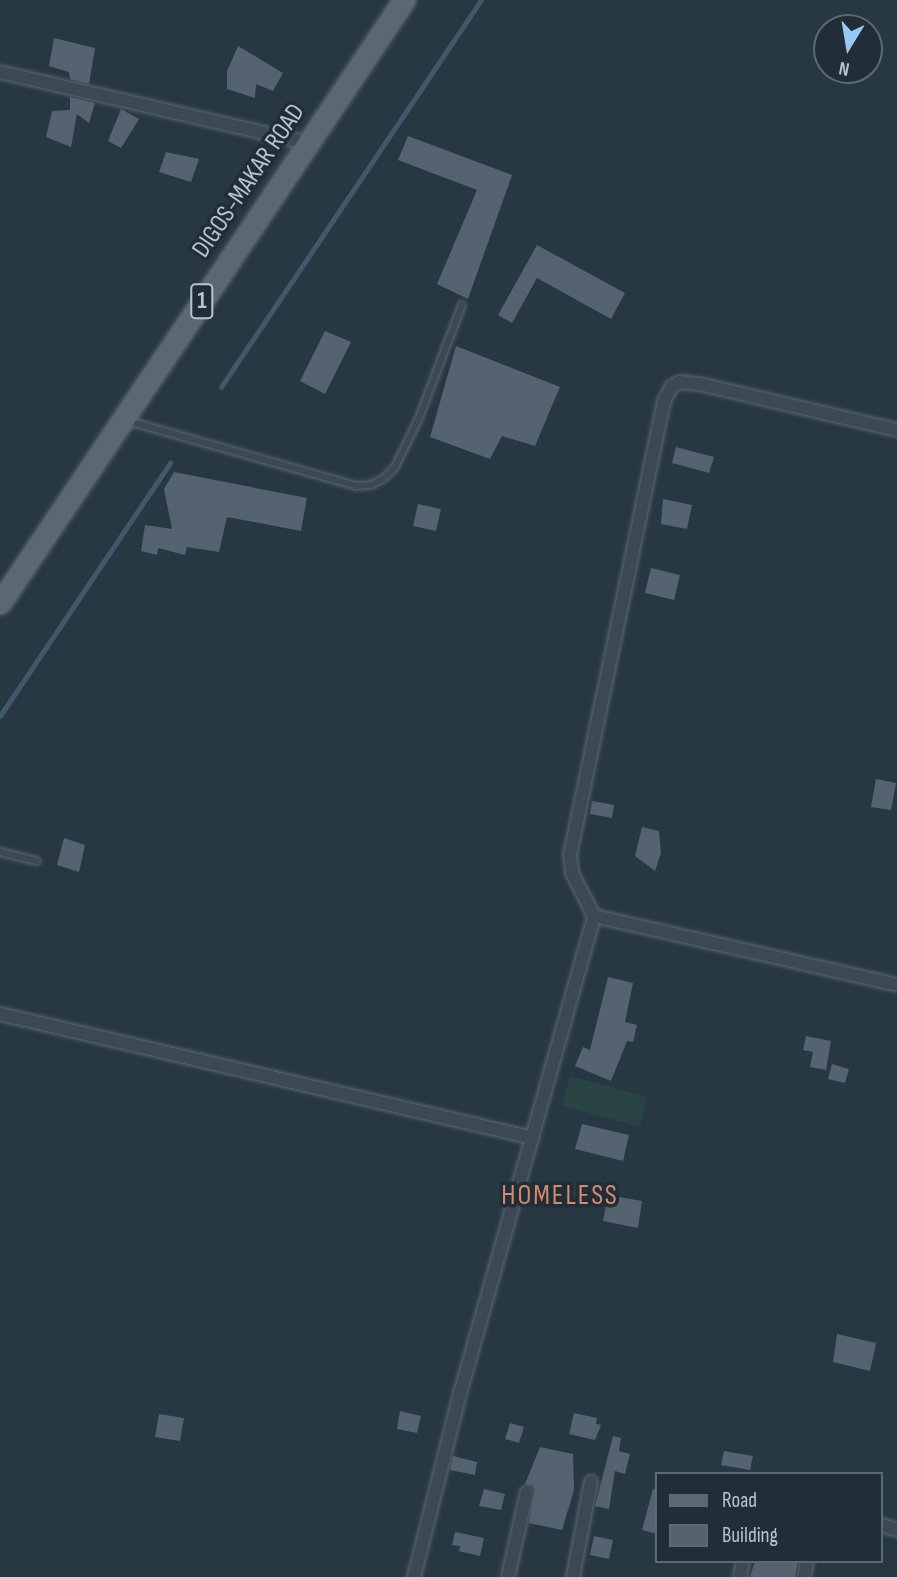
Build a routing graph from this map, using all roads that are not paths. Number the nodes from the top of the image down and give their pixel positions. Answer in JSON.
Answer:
{"nodes":[{"id":1,"x":404,"y":0,"type":"edge"},
{"id":2,"x":0,"y":72,"type":"edge"},
{"id":3,"x":308,"y":143,"type":"junction"},
{"id":4,"x":462,"y":305,"type":"dead end"},
{"id":5,"x":123,"y":419,"type":"junction"},
{"id":6,"x":897,"y":430,"type":"edge"},
{"id":7,"x":0,"y":603,"type":"edge"},
{"id":8,"x":0,"y":852,"type":"edge"},
{"id":9,"x":37,"y":861,"type":"dead end"},
{"id":10,"x":594,"y":916,"type":"junction"},
{"id":11,"x":897,"y":985,"type":"edge"},
{"id":12,"x":0,"y":1014,"type":"edge"},
{"id":13,"x":533,"y":1138,"type":"junction"},
{"id":14,"x":592,"y":1482,"type":"dead end"},
{"id":15,"x":527,"y":1492,"type":"dead end"},
{"id":16,"x":414,"y":1577,"type":"edge"},
{"id":17,"x":508,"y":1577,"type":"edge"},
{"id":18,"x":573,"y":1577,"type":"edge"}],
"edges":[{"from":1,"to":3,"type":"main road","name":"DIGOS-MAKAR ROAD","number":"1"},
{"from":2,"to":3,"type":"street"},
{"from":3,"to":5,"type":"main road","name":"DIGOS-MAKAR ROAD","number":"1"},
{"from":4,"to":5,"type":"lane"},
{"from":5,"to":7,"type":"main road","name":"DIGOS-MAKAR ROAD","number":"1"},
{"from":6,"to":10,"type":"street"},
{"from":8,"to":9,"type":"lane"},
{"from":10,"to":11,"type":"street"},
{"from":10,"to":13,"type":"street"},
{"from":12,"to":13,"type":"street"},
{"from":13,"to":16,"type":"street"},
{"from":14,"to":18,"type":"street"},
{"from":15,"to":17,"type":"street"}]}
